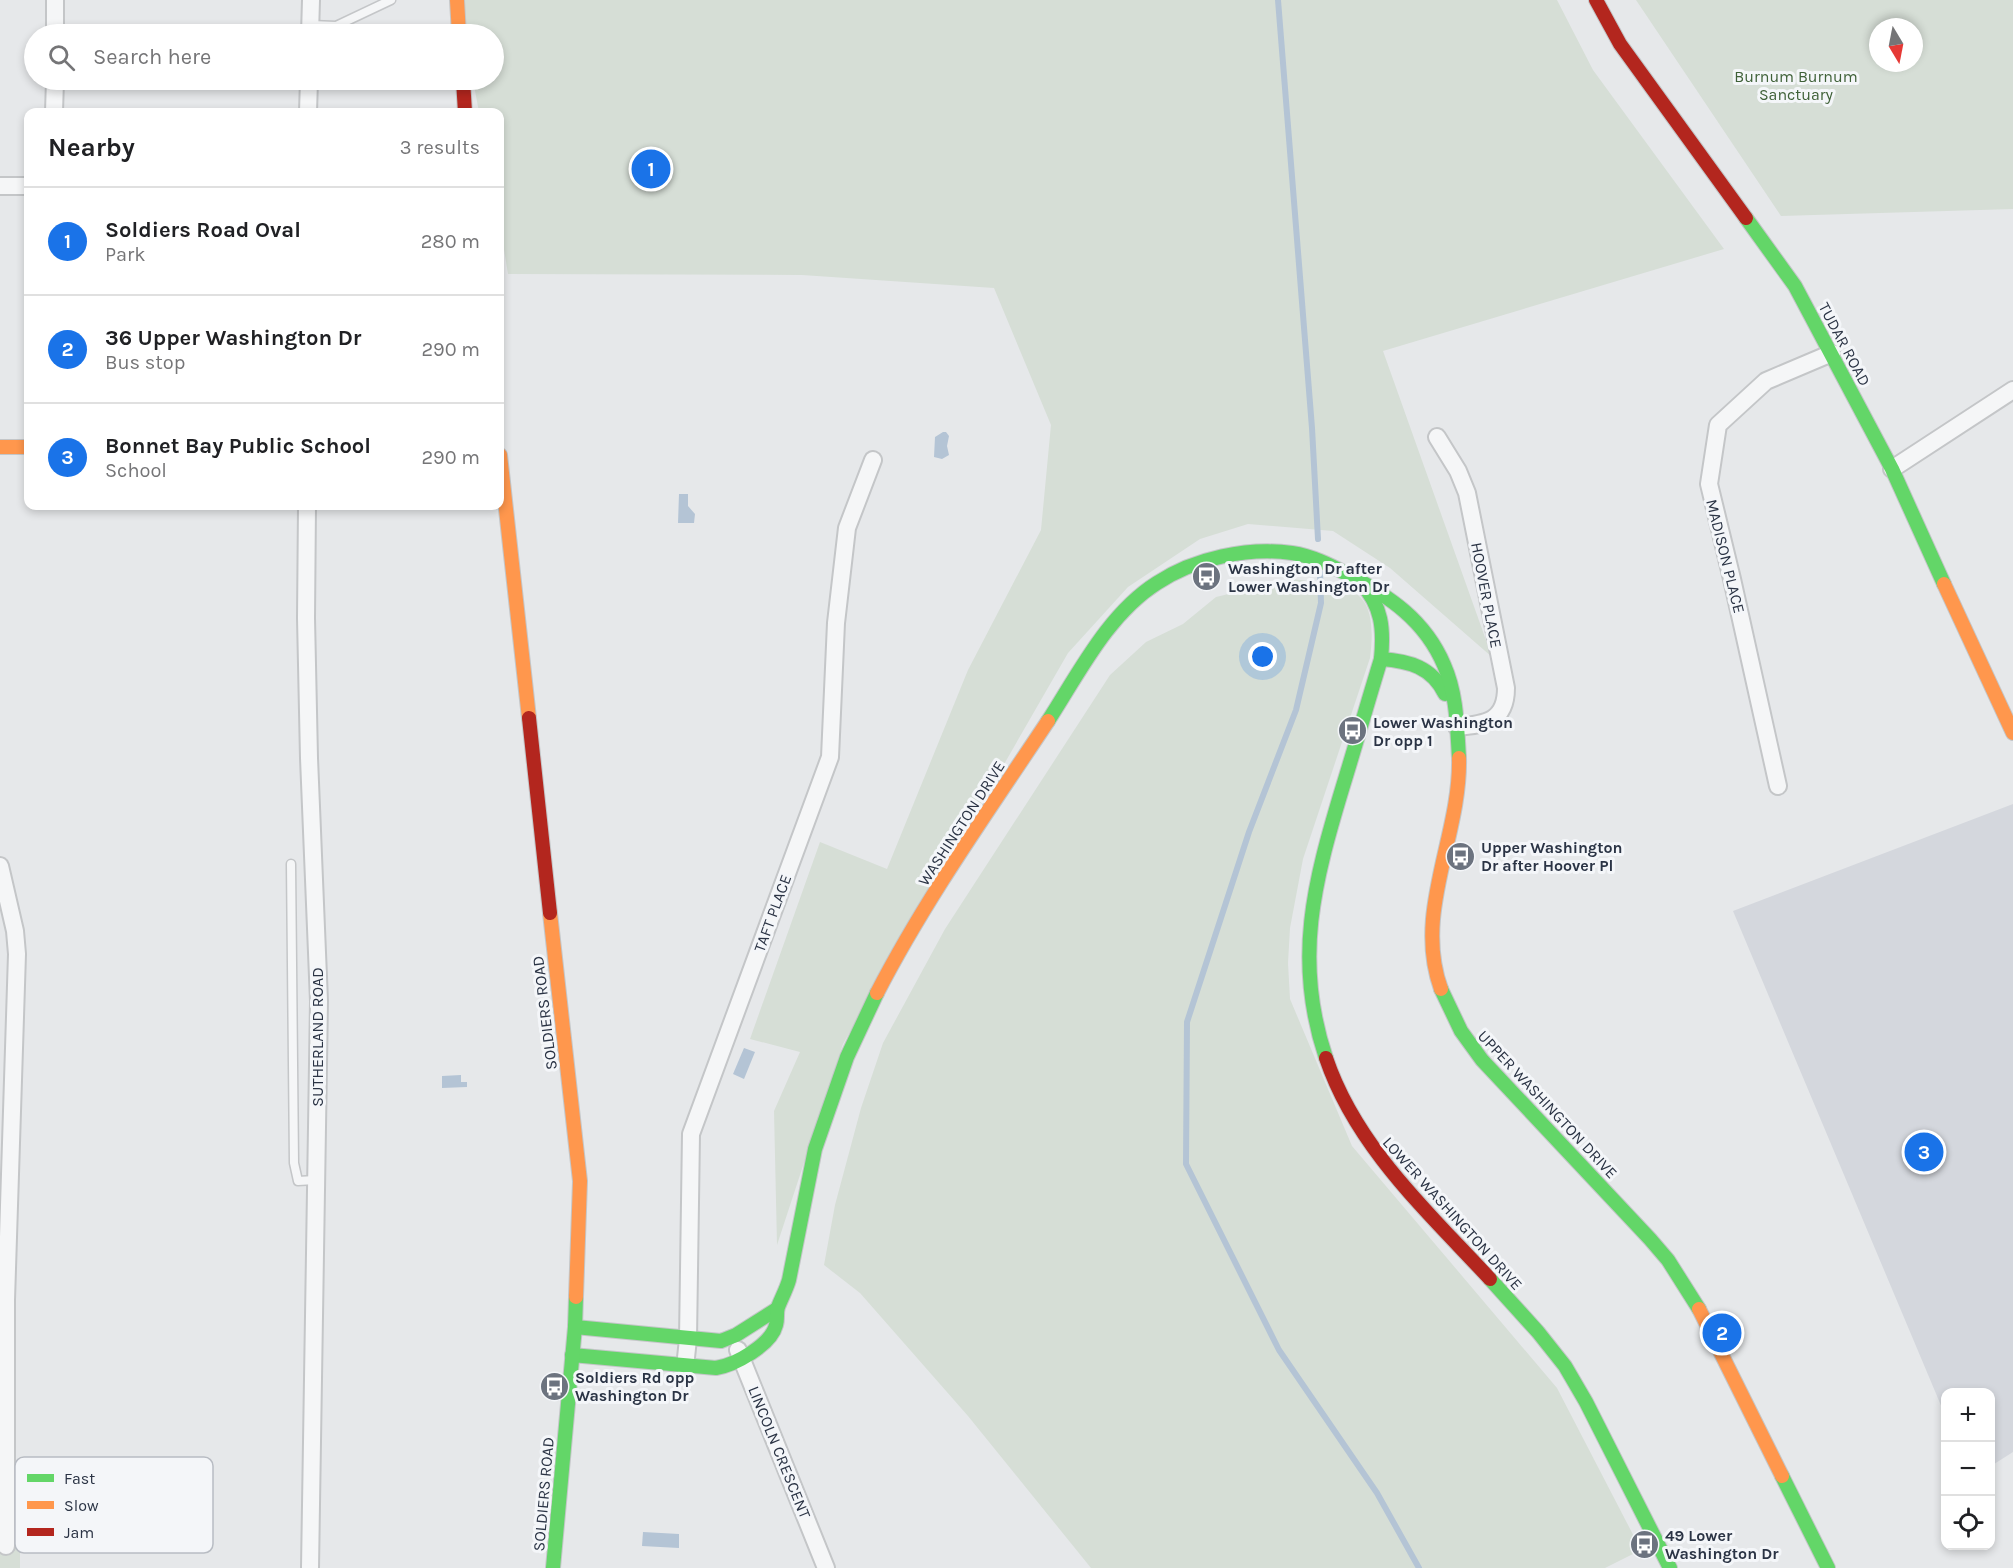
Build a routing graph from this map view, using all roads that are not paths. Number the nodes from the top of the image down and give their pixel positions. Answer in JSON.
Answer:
{"nodes":[{"id":1,"x":55,"y":0,"type":"edge"},
{"id":2,"x":311,"y":0,"type":"edge"},
{"id":3,"x":391,"y":0,"type":"edge"},
{"id":4,"x":457,"y":0,"type":"edge"},
{"id":5,"x":1596,"y":0,"type":"edge"},
{"id":6,"x":55,"y":24,"type":"edge"},
{"id":7,"x":310,"y":24,"type":"edge"},
{"id":8,"x":340,"y":24,"type":"edge"},
{"id":9,"x":458,"y":24,"type":"edge"},
{"id":10,"x":55,"y":90,"type":"edge"},
{"id":11,"x":309,"y":90,"type":"edge"},
{"id":12,"x":464,"y":90,"type":"edge"},
{"id":13,"x":54,"y":108,"type":"edge"},
{"id":14,"x":308,"y":108,"type":"edge"},
{"id":15,"x":465,"y":108,"type":"edge"},
{"id":16,"x":0,"y":186,"type":"edge"},
{"id":17,"x":24,"y":186,"type":"edge"},
{"id":18,"x":1832,"y":353,"type":"junction"},
{"id":19,"x":2013,"y":390,"type":"edge"},
{"id":20,"x":1437,"y":437,"type":"dead end"},
{"id":21,"x":0,"y":447,"type":"edge"},
{"id":22,"x":24,"y":447,"type":"edge"},
{"id":23,"x":873,"y":460,"type":"dead end"},
{"id":24,"x":1892,"y":469,"type":"junction"},
{"id":25,"x":504,"y":491,"type":"edge"},
{"id":26,"x":307,"y":510,"type":"edge"},
{"id":27,"x":1357,"y":579,"type":"junction"},
{"id":28,"x":1381,"y":660,"type":"junction"},
{"id":29,"x":1456,"y":727,"type":"junction"},
{"id":30,"x":2013,"y":733,"type":"edge"},
{"id":31,"x":1778,"y":786,"type":"dead end"},
{"id":32,"x":291,"y":864,"type":"dead end"},
{"id":33,"x":0,"y":866,"type":"edge"},
{"id":34,"x":315,"y":1179,"type":"junction"},
{"id":35,"x":777,"y":1309,"type":"junction"},
{"id":36,"x":575,"y":1327,"type":"junction"},
{"id":37,"x":733,"y":1338,"type":"junction"},
{"id":38,"x":688,"y":1339,"type":"junction"},
{"id":39,"x":572,"y":1355,"type":"junction"},
{"id":40,"x":743,"y":1359,"type":"junction"},
{"id":41,"x":685,"y":1367,"type":"junction"},
{"id":42,"x":6,"y":1546,"type":"dead end"},
{"id":43,"x":310,"y":1568,"type":"edge"},
{"id":44,"x":553,"y":1568,"type":"edge"},
{"id":45,"x":826,"y":1568,"type":"edge"},
{"id":46,"x":1670,"y":1568,"type":"edge"},
{"id":47,"x":1828,"y":1568,"type":"edge"}],
"edges":[{"from":1,"to":6,"type":"street"},
{"from":2,"to":7,"type":"street"},
{"from":3,"to":8,"type":"lane"},
{"from":4,"to":9,"type":"street"},
{"from":5,"to":18,"type":"street","name":"TUDAR ROAD"},
{"from":10,"to":13,"type":"street"},
{"from":11,"to":14,"type":"street"},
{"from":12,"to":15,"type":"street"},
{"from":16,"to":17,"type":"street"},
{"from":18,"to":24,"type":"street","name":"TUDAR ROAD"},
{"from":18,"to":31,"type":"street","name":"MADISON PLACE"},
{"from":19,"to":24,"type":"street"},
{"from":20,"to":29,"type":"street","name":"HOOVER PLACE"},
{"from":21,"to":22,"type":"street"},
{"from":23,"to":38,"type":"street","name":"TAFT PLACE"},
{"from":24,"to":30,"type":"street","name":"TUDAR ROAD"},
{"from":25,"to":36,"type":"street","name":"SOLDIERS ROAD"},
{"from":26,"to":34,"type":"street","name":"SUTHERLAND ROAD"},
{"from":27,"to":28,"type":"street","name":"LOWER WASHINGTON DRIVE"},
{"from":27,"to":29,"type":"street","name":"UPPER WASHINGTON DRIVE"},
{"from":27,"to":35,"type":"street","name":"WASHINGTON DRIVE"},
{"from":28,"to":29,"type":"street"},
{"from":28,"to":46,"type":"street","name":"LOWER WASHINGTON DRIVE"},
{"from":29,"to":47,"type":"street","name":"UPPER WASHINGTON DRIVE"},
{"from":32,"to":34,"type":"lane"},
{"from":33,"to":42,"type":"street"},
{"from":34,"to":43,"type":"street","name":"SUTHERLAND ROAD"},
{"from":35,"to":37,"type":"street"},
{"from":35,"to":40,"type":"street","name":"WASHINGTON DRIVE"},
{"from":36,"to":38,"type":"street"},
{"from":36,"to":39,"type":"street","name":"SOLDIERS ROAD"},
{"from":37,"to":38,"type":"street"},
{"from":37,"to":40,"type":"street","name":"LINCOLN CRESCENT"},
{"from":38,"to":41,"type":"street","name":"TAFT PLACE"},
{"from":39,"to":41,"type":"street","name":"WASHINGTON DRIVE"},
{"from":39,"to":44,"type":"street","name":"SOLDIERS ROAD"},
{"from":40,"to":41,"type":"street","name":"WASHINGTON DRIVE"},
{"from":40,"to":45,"type":"street","name":"LINCOLN CRESCENT"}]}
